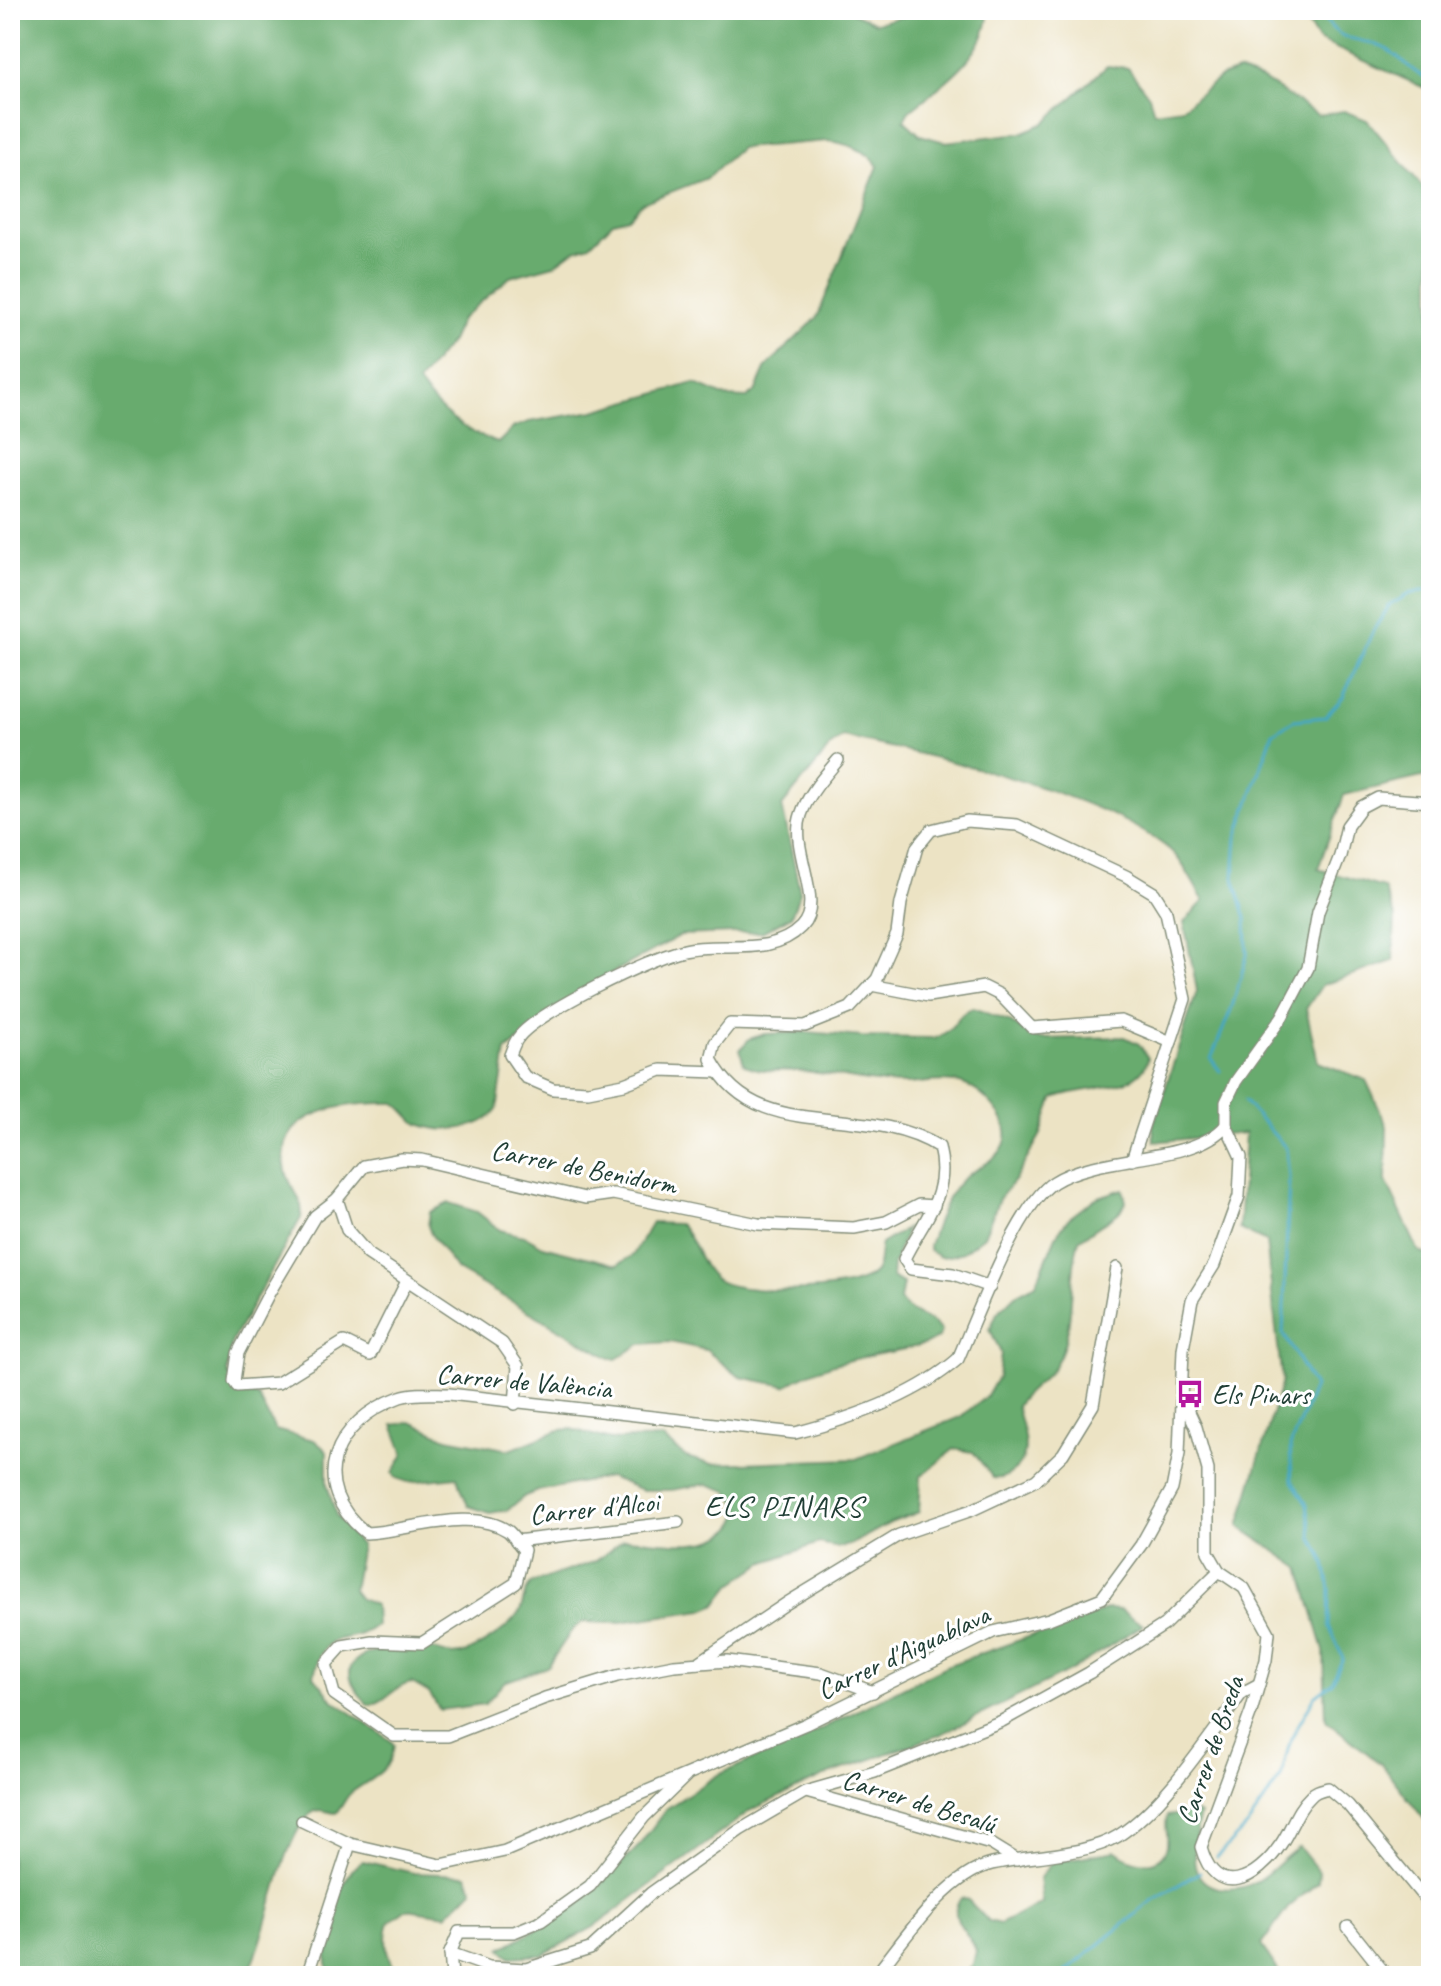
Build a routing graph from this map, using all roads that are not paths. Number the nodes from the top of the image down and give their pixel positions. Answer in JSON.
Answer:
{"nodes":[{"id":1,"x":838,"y":760,"type":"dead end"},
{"id":2,"x":1431,"y":802,"type":"edge"},
{"id":3,"x":871,"y":985,"type":"junction"},
{"id":4,"x":1171,"y":1042,"type":"junction"},
{"id":5,"x":718,"y":1072,"type":"junction"},
{"id":6,"x":1226,"y":1125,"type":"junction"},
{"id":7,"x":1132,"y":1160,"type":"junction"},
{"id":8,"x":337,"y":1199,"type":"junction"},
{"id":9,"x":934,"y":1206,"type":"junction"},
{"id":10,"x":1117,"y":1268,"type":"dead end"},
{"id":11,"x":407,"y":1281,"type":"junction"},
{"id":12,"x":990,"y":1287,"type":"junction"},
{"id":13,"x":1182,"y":1398,"type":"junction"},
{"id":14,"x":515,"y":1404,"type":"junction"},
{"id":15,"x":678,"y":1522,"type":"dead end"},
{"id":16,"x":516,"y":1541,"type":"junction"},
{"id":17,"x":1219,"y":1571,"type":"junction"},
{"id":18,"x":698,"y":1663,"type":"junction"},
{"id":19,"x":1259,"y":1684,"type":"junction"},
{"id":20,"x":873,"y":1692,"type":"junction"},
{"id":21,"x":689,"y":1772,"type":"junction"},
{"id":22,"x":805,"y":1792,"type":"junction"},
{"id":23,"x":302,"y":1821,"type":"dead end"},
{"id":24,"x":350,"y":1844,"type":"junction"},
{"id":25,"x":1017,"y":1860,"type":"junction"},
{"id":26,"x":1431,"y":1906,"type":"edge"},
{"id":27,"x":1348,"y":1927,"type":"dead end"},
{"id":28,"x":450,"y":1953,"type":"junction"},
{"id":29,"x":307,"y":1976,"type":"edge"},
{"id":30,"x":452,"y":1976,"type":"edge"},
{"id":31,"x":875,"y":1976,"type":"edge"},
{"id":32,"x":1387,"y":1976,"type":"edge"}],
"edges":[{"from":1,"to":5,"type":"street"},
{"from":2,"to":6,"type":"street"},
{"from":3,"to":4,"type":"street"},
{"from":3,"to":4,"type":"street"},
{"from":3,"to":5,"type":"street"},
{"from":4,"to":7,"type":"street"},
{"from":5,"to":9,"type":"street"},
{"from":6,"to":7,"type":"street","name":"Carrer de València"},
{"from":6,"to":13,"type":"street","name":"Carrer d'Aiguablava"},
{"from":7,"to":12,"type":"street","name":"Carrer de València"},
{"from":8,"to":9,"type":"street","name":"Carrer de Benidorm"},
{"from":8,"to":11,"type":"street"},
{"from":8,"to":11,"type":"street","name":"Carrer de Benidorm"},
{"from":9,"to":12,"type":"street"},
{"from":10,"to":18,"type":"street"},
{"from":11,"to":14,"type":"street"},
{"from":12,"to":14,"type":"street","name":"Carrer de València"},
{"from":13,"to":17,"type":"street"},
{"from":13,"to":20,"type":"street","name":"Carrer d'Aiguablava"},
{"from":14,"to":16,"type":"street","name":"Carrer de València"},
{"from":15,"to":16,"type":"street","name":"Carrer d'Alcoi"},
{"from":16,"to":18,"type":"street"},
{"from":17,"to":19,"type":"street","name":"Carrer de Breda"},
{"from":17,"to":22,"type":"street"},
{"from":18,"to":20,"type":"street"},
{"from":19,"to":25,"type":"street"},
{"from":19,"to":26,"type":"street","name":"Carrer de Breda"},
{"from":20,"to":21,"type":"street","name":"Carrer d'Aiguablava"},
{"from":21,"to":24,"type":"street","name":"Carrer d'Aiguablava"},
{"from":21,"to":28,"type":"street"},
{"from":22,"to":25,"type":"street","name":"Carrer de Besalú"},
{"from":22,"to":28,"type":"street"},
{"from":23,"to":24,"type":"street","name":"Carrer d'Aiguablava"},
{"from":24,"to":29,"type":"street"},
{"from":25,"to":31,"type":"street"},
{"from":27,"to":32,"type":"street"},
{"from":28,"to":30,"type":"street"}]}
